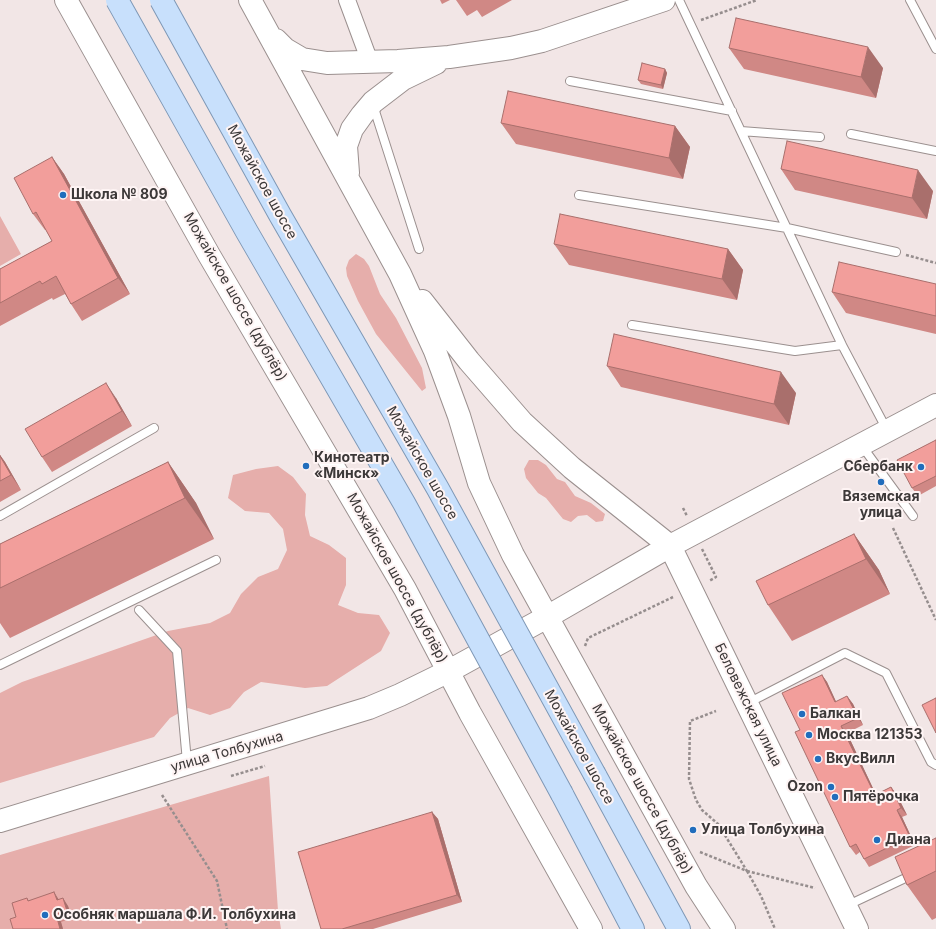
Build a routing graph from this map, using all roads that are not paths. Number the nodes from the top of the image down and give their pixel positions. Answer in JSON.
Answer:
{"nodes":[{"id":1,"x":66,"y":0,"type":"edge"},
{"id":2,"x":117,"y":0,"type":"edge"},
{"id":3,"x":161,"y":0,"type":"edge"},
{"id":4,"x":250,"y":0,"type":"edge"},
{"id":5,"x":347,"y":0,"type":"edge"},
{"id":6,"x":666,"y":0,"type":"edge"},
{"id":7,"x":910,"y":0,"type":"edge"},
{"id":8,"x":267,"y":30,"type":"junction"},
{"id":9,"x":936,"y":49,"type":"edge"},
{"id":10,"x":449,"y":57,"type":"junction"},
{"id":11,"x":370,"y":62,"type":"junction"},
{"id":12,"x":570,"y":81,"type":"dead end"},
{"id":13,"x":373,"y":102,"type":"junction"},
{"id":14,"x":732,"y":111,"type":"junction"},
{"id":15,"x":741,"y":131,"type":"junction"},
{"id":16,"x":850,"y":134,"type":"dead end"},
{"id":17,"x":820,"y":137,"type":"dead end"},
{"id":18,"x":936,"y":152,"type":"edge"},
{"id":19,"x":350,"y":180,"type":"junction"},
{"id":20,"x":579,"y":195,"type":"dead end"},
{"id":21,"x":787,"y":228,"type":"junction"},
{"id":22,"x":420,"y":249,"type":"dead end"},
{"id":23,"x":896,"y":252,"type":"road end"},
{"id":24,"x":400,"y":274,"type":"junction"},
{"id":25,"x":632,"y":325,"type":"dead end"},
{"id":26,"x":842,"y":345,"type":"junction"},
{"id":27,"x":936,"y":406,"type":"edge"},
{"id":28,"x":154,"y":428,"type":"dead end"},
{"id":29,"x":888,"y":431,"type":"junction"},
{"id":30,"x":861,"y":445,"type":"junction"},
{"id":31,"x":0,"y":516,"type":"edge"},
{"id":32,"x":913,"y":516,"type":"dead end"},
{"id":33,"x":670,"y":546,"type":"junction"},
{"id":34,"x":216,"y":560,"type":"dead end"},
{"id":35,"x":139,"y":610,"type":"dead end"},
{"id":36,"x":547,"y":617,"type":"junction"},
{"id":37,"x":0,"y":665,"type":"edge"},
{"id":38,"x":449,"y":671,"type":"junction"},
{"id":39,"x":747,"y":703,"type":"junction"},
{"id":40,"x":187,"y":763,"type":"junction"},
{"id":41,"x":936,"y":765,"type":"edge"},
{"id":42,"x":0,"y":821,"type":"edge"},
{"id":43,"x":922,"y":870,"type":"edge"},
{"id":44,"x":696,"y":886,"type":"junction"},
{"id":45,"x":842,"y":900,"type":"junction"},
{"id":46,"x":591,"y":929,"type":"edge"},
{"id":47,"x":633,"y":929,"type":"edge"},
{"id":48,"x":679,"y":929,"type":"edge"},
{"id":49,"x":717,"y":929,"type":"edge"},
{"id":50,"x":724,"y":929,"type":"edge"},
{"id":51,"x":857,"y":929,"type":"edge"}],
"edges":[{"from":1,"to":38,"type":"main road","name":"Можайское шоссе (дублёр)"},
{"from":2,"to":47,"type":"main road","bridge":true},
{"from":3,"to":48,"type":"main road","name":"Можайское шоссе","bridge":true},
{"from":4,"to":8,"type":"main road","name":"Можайское шоссе (дублёр)"},
{"from":5,"to":11,"type":"street"},
{"from":6,"to":10,"type":"main road"},
{"from":6,"to":14,"type":"lane"},
{"from":7,"to":9,"type":"lane"},
{"from":8,"to":11,"type":"main road"},
{"from":8,"to":19,"type":"main road","name":"Можайское шоссе (дублёр)"},
{"from":10,"to":11,"type":"main road"},
{"from":10,"to":13,"type":"main road"},
{"from":12,"to":14,"type":"lane"},
{"from":13,"to":19,"type":"main road"},
{"from":13,"to":22,"type":"lane"},
{"from":14,"to":15,"type":"lane"},
{"from":15,"to":17,"type":"lane"},
{"from":15,"to":21,"type":"lane"},
{"from":16,"to":18,"type":"lane"},
{"from":19,"to":24,"type":"main road","name":"Можайское шоссе (дублёр)"},
{"from":20,"to":21,"type":"lane"},
{"from":21,"to":23,"type":"lane"},
{"from":21,"to":26,"type":"lane"},
{"from":24,"to":33,"type":"main road"},
{"from":24,"to":36,"type":"main road","name":"Можайское шоссе (дублёр)"},
{"from":25,"to":26,"type":"lane"},
{"from":26,"to":29,"type":"lane"},
{"from":27,"to":29,"type":"main road"},
{"from":28,"to":31,"type":"lane"},
{"from":29,"to":30,"type":"main road"},
{"from":30,"to":32,"type":"lane"},
{"from":30,"to":33,"type":"main road"},
{"from":33,"to":36,"type":"main road"},
{"from":33,"to":39,"type":"main road","name":"Беловежская улица"},
{"from":34,"to":37,"type":"lane"},
{"from":35,"to":40,"type":"lane"},
{"from":36,"to":38,"type":"main road","name":"улица Толбухина"},
{"from":36,"to":44,"type":"main road","name":"Можайское шоссе (дублёр)"},
{"from":38,"to":40,"type":"main road","name":"улица Толбухина"},
{"from":38,"to":46,"type":"main road","name":"Можайское шоссе (дублёр)"},
{"from":39,"to":41,"type":"lane"},
{"from":39,"to":45,"type":"main road","name":"Беловежская улица"},
{"from":40,"to":42,"type":"main road","name":"улица Толбухина"},
{"from":43,"to":45,"type":"lane"},
{"from":44,"to":49,"type":"main road"},
{"from":44,"to":50,"type":"main road","name":"Можайское шоссе (дублёр)"},
{"from":45,"to":51,"type":"main road","name":"Беловежская улица"}]}
